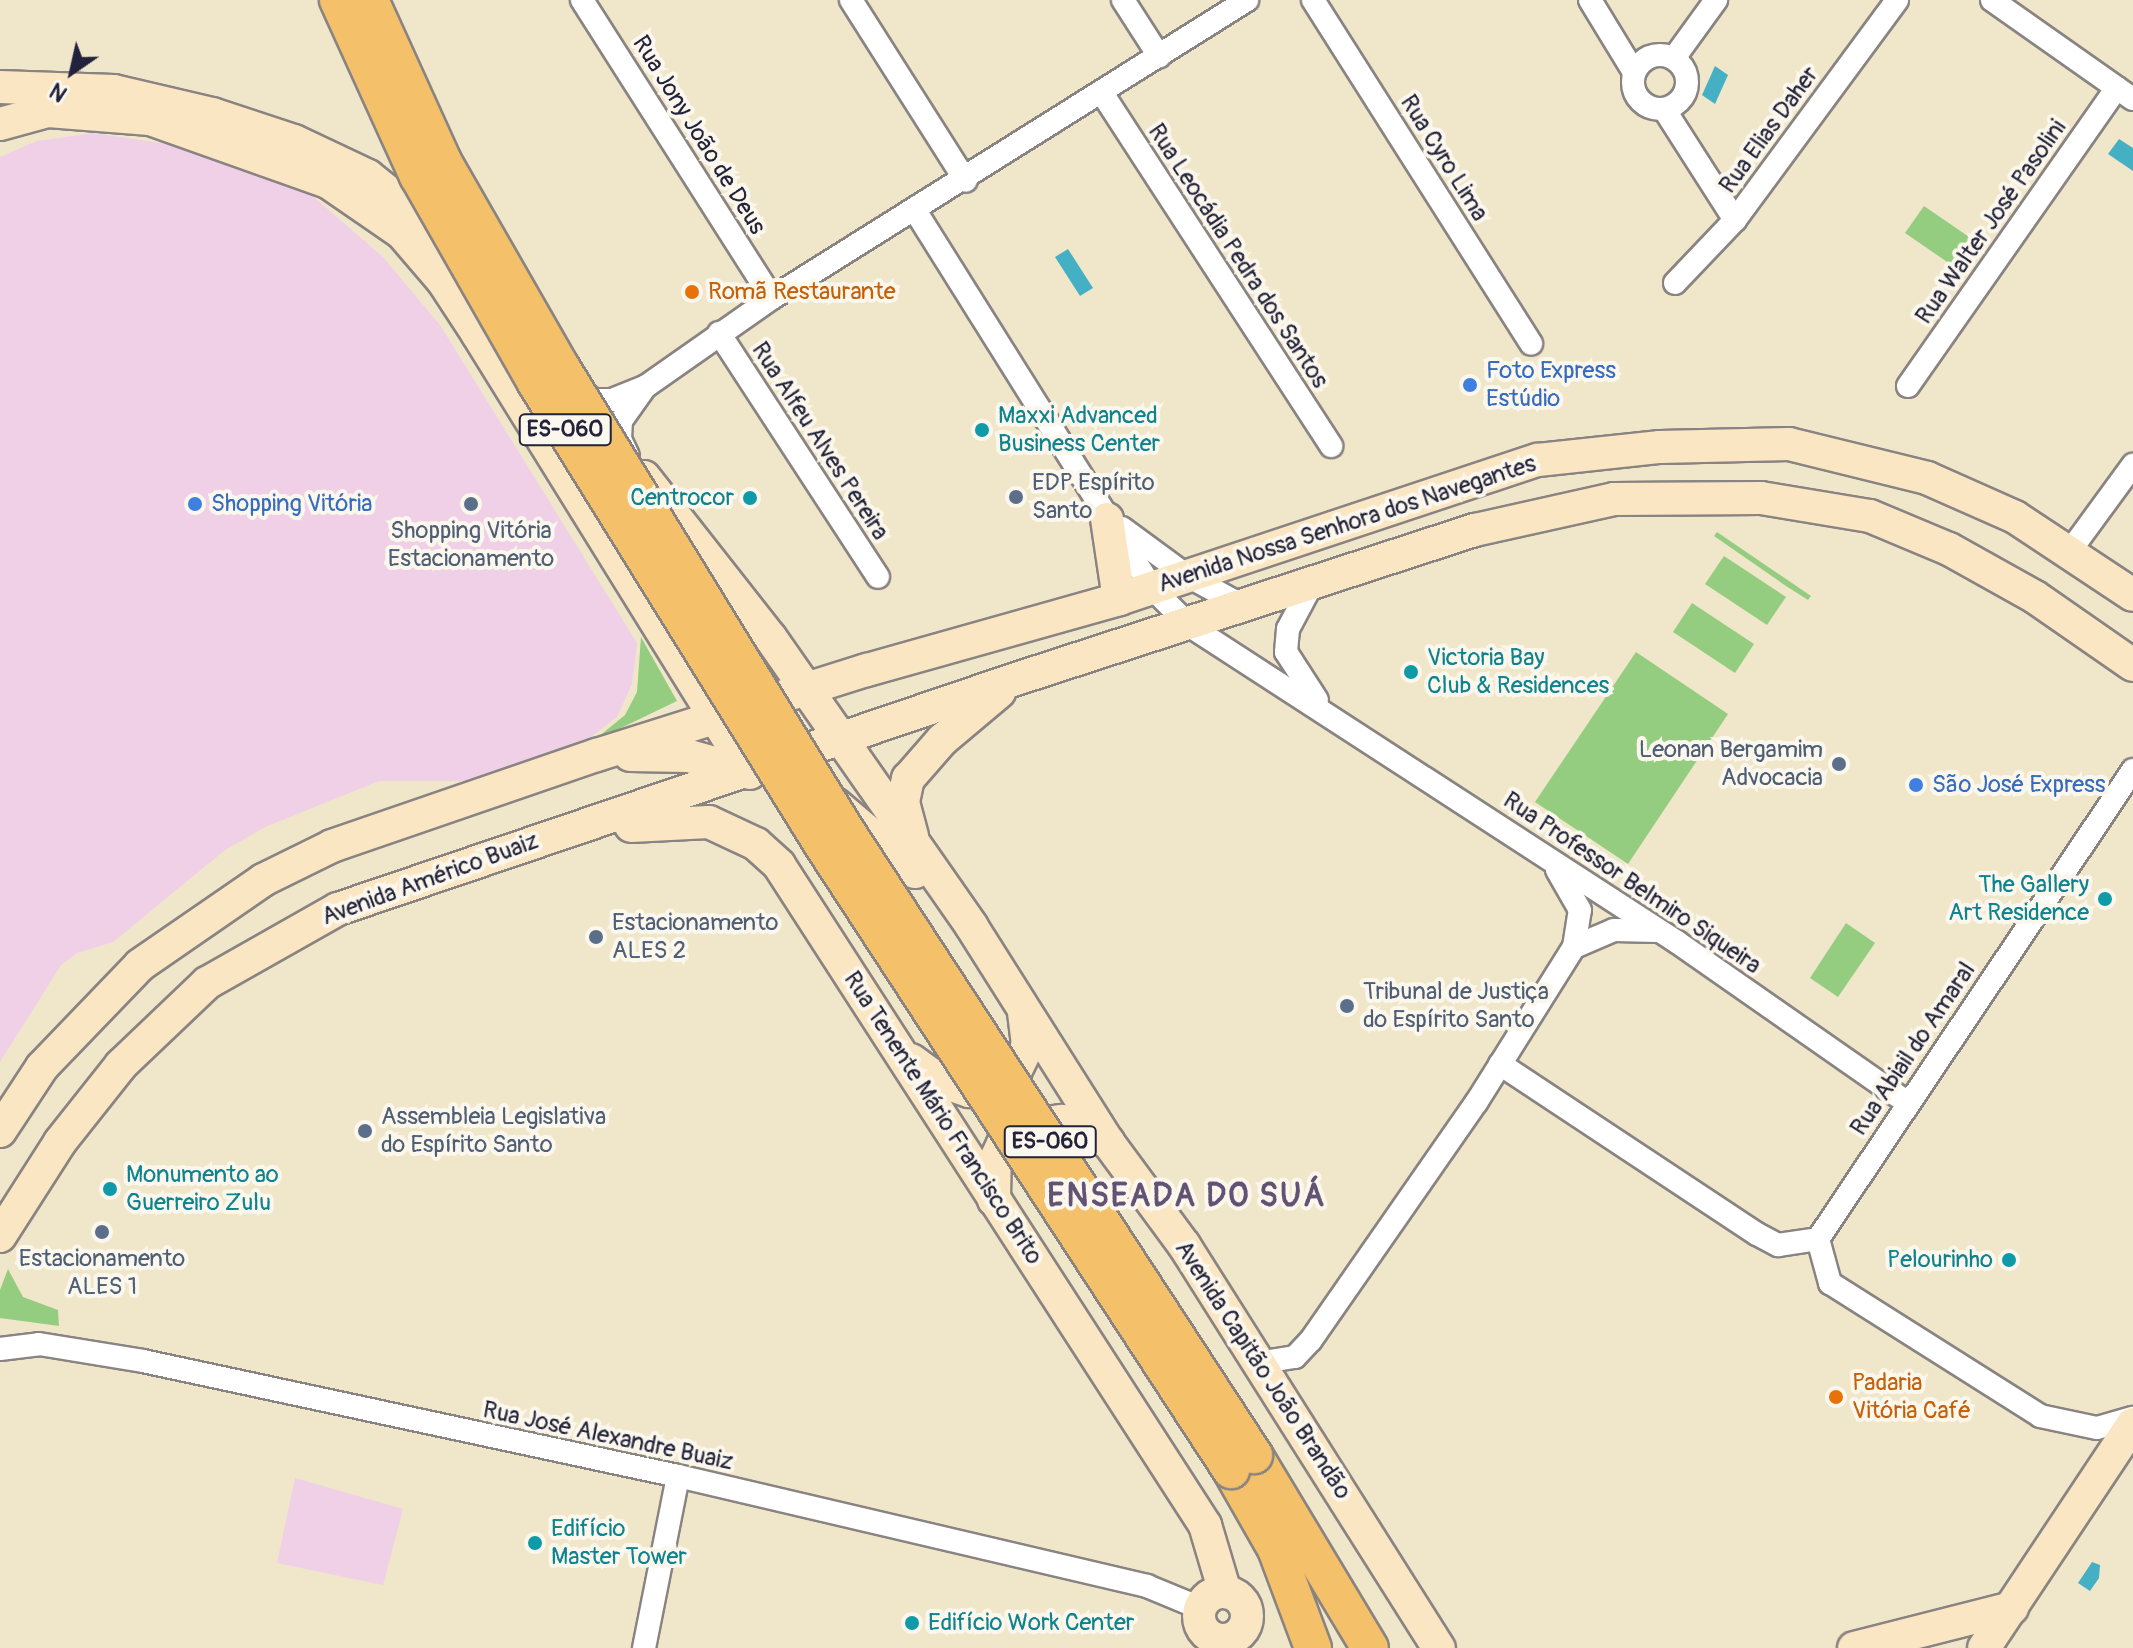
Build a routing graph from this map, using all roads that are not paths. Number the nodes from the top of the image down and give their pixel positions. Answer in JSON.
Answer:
{"nodes":[{"id":1,"x":338,"y":0,"type":"edge"},
{"id":2,"x":370,"y":0,"type":"edge"},
{"id":3,"x":582,"y":0,"type":"edge"},
{"id":4,"x":851,"y":0,"type":"edge"},
{"id":5,"x":1123,"y":0,"type":"edge"},
{"id":6,"x":1247,"y":0,"type":"edge"},
{"id":7,"x":1313,"y":0,"type":"edge"},
{"id":8,"x":1590,"y":0,"type":"edge"},
{"id":9,"x":1716,"y":0,"type":"edge"},
{"id":10,"x":1897,"y":0,"type":"edge"},
{"id":11,"x":1992,"y":0,"type":"edge"},
{"id":12,"x":1159,"y":56,"type":"junction"},
{"id":13,"x":1674,"y":58,"type":"junction"},
{"id":14,"x":1634,"y":72,"type":"junction"},
{"id":15,"x":0,"y":87,"type":"edge"},
{"id":16,"x":1102,"y":93,"type":"junction"},
{"id":17,"x":2125,"y":94,"type":"edge"},
{"id":18,"x":1664,"y":109,"type":"junction"},
{"id":19,"x":0,"y":124,"type":"edge"},
{"id":20,"x":966,"y":181,"type":"junction"},
{"id":21,"x":916,"y":212,"type":"junction"},
{"id":22,"x":1735,"y":220,"type":"junction"},
{"id":23,"x":1675,"y":283,"type":"dead end"},
{"id":24,"x":772,"y":298,"type":"junction"},
{"id":25,"x":719,"y":333,"type":"junction"},
{"id":26,"x":1531,"y":344,"type":"dead end"},
{"id":27,"x":1908,"y":386,"type":"dead end"},
{"id":28,"x":573,"y":387,"type":"junction"},
{"id":29,"x":645,"y":387,"type":"junction"},
{"id":30,"x":1331,"y":446,"type":"dead end"},
{"id":31,"x":629,"y":458,"type":"junction"},
{"id":32,"x":2133,"y":465,"type":"edge"},
{"id":33,"x":1107,"y":519,"type":"junction"},
{"id":34,"x":2070,"y":551,"type":"junction"},
{"id":35,"x":1186,"y":575,"type":"junction"},
{"id":36,"x":878,"y":577,"type":"dead end"},
{"id":37,"x":1312,"y":584,"type":"junction"},
{"id":38,"x":1152,"y":588,"type":"junction"},
{"id":39,"x":2133,"y":595,"type":"edge"},
{"id":40,"x":1119,"y":599,"type":"junction"},
{"id":41,"x":1243,"y":606,"type":"junction"},
{"id":42,"x":1190,"y":626,"type":"junction"},
{"id":43,"x":786,"y":659,"type":"junction"},
{"id":44,"x":2133,"y":665,"type":"edge"},
{"id":45,"x":867,"y":670,"type":"junction"},
{"id":46,"x":1016,"y":679,"type":"junction"},
{"id":47,"x":805,"y":690,"type":"junction"},
{"id":48,"x":1324,"y":711,"type":"junction"},
{"id":49,"x":715,"y":721,"type":"junction"},
{"id":50,"x":838,"y":739,"type":"junction"},
{"id":51,"x":597,"y":755,"type":"junction"},
{"id":52,"x":2133,"y":770,"type":"edge"},
{"id":53,"x":749,"y":772,"type":"junction"},
{"id":54,"x":540,"y":838,"type":"junction"},
{"id":55,"x":916,"y":851,"type":"junction"},
{"id":56,"x":1549,"y":859,"type":"junction"},
{"id":57,"x":972,"y":927,"type":"junction"},
{"id":58,"x":1659,"y":931,"type":"junction"},
{"id":59,"x":1574,"y":947,"type":"junction"},
{"id":60,"x":1024,"y":1009,"type":"junction"},
{"id":61,"x":899,"y":1050,"type":"junction"},
{"id":62,"x":1500,"y":1064,"type":"junction"},
{"id":63,"x":1016,"y":1070,"type":"junction"},
{"id":64,"x":1908,"y":1103,"type":"junction"},
{"id":65,"x":0,"y":1131,"type":"edge"},
{"id":66,"x":1108,"y":1142,"type":"junction"},
{"id":67,"x":959,"y":1147,"type":"junction"},
{"id":68,"x":994,"y":1200,"type":"junction"},
{"id":69,"x":0,"y":1236,"type":"edge"},
{"id":70,"x":1818,"y":1239,"type":"junction"},
{"id":71,"x":0,"y":1349,"type":"edge"},
{"id":72,"x":1255,"y":1357,"type":"junction"},
{"id":73,"x":2133,"y":1421,"type":"edge"},
{"id":74,"x":1242,"y":1462,"type":"junction"},
{"id":75,"x":678,"y":1476,"type":"junction"},
{"id":76,"x":1289,"y":1578,"type":"junction"},
{"id":77,"x":1340,"y":1597,"type":"junction"},
{"id":78,"x":1212,"y":1600,"type":"junction"},
{"id":79,"x":2012,"y":1608,"type":"junction"},
{"id":80,"x":1239,"y":1641,"type":"edge"},
{"id":81,"x":644,"y":1648,"type":"edge"},
{"id":82,"x":1298,"y":1648,"type":"edge"},
{"id":83,"x":1313,"y":1648,"type":"edge"},
{"id":84,"x":1370,"y":1648,"type":"edge"},
{"id":85,"x":1380,"y":1648,"type":"edge"},
{"id":86,"x":1439,"y":1648,"type":"edge"},
{"id":87,"x":1854,"y":1648,"type":"edge"},
{"id":88,"x":1984,"y":1648,"type":"edge"}],
"edges":[{"from":1,"to":74,"type":"main road","number":"ES-060","bridge":true},
{"from":2,"to":74,"type":"main road","number":"ES-060","bridge":true},
{"from":3,"to":24,"type":"street","name":"Rua Jony João de Deus"},
{"from":4,"to":20,"type":"street"},
{"from":5,"to":12,"type":"street"},
{"from":6,"to":12,"type":"street"},
{"from":7,"to":26,"type":"street","name":"Rua Cyro Lima"},
{"from":8,"to":14,"type":"street"},
{"from":9,"to":13,"type":"street"},
{"from":10,"to":22,"type":"street","name":"Rua Elias Daher"},
{"from":11,"to":17,"type":"street"},
{"from":12,"to":16,"type":"street"},
{"from":13,"to":14,"type":"street"},
{"from":13,"to":18,"type":"street"},
{"from":14,"to":18,"type":"street"},
{"from":15,"to":28,"type":"main road","name":"Avenida Capitão João Brandão"},
{"from":16,"to":20,"type":"street"},
{"from":16,"to":30,"type":"street","name":"Rua Leocádia Pedra dos Santos"},
{"from":17,"to":27,"type":"street","name":"Rua Walter José Pasolini"},
{"from":18,"to":22,"type":"street"},
{"from":19,"to":49,"type":"main road"},
{"from":20,"to":21,"type":"street"},
{"from":21,"to":24,"type":"street"},
{"from":21,"to":33,"type":"street","name":"Rua Professor Belmiro Siqueira"},
{"from":22,"to":23,"type":"street","name":"Rua Elias Daher"},
{"from":24,"to":25,"type":"street"},
{"from":25,"to":29,"type":"street"},
{"from":25,"to":36,"type":"street","name":"Rua Alfeu Alves Pereira"},
{"from":28,"to":29,"type":"street"},
{"from":28,"to":31,"type":"main road","name":"Avenida Capitão João Brandão"},
{"from":29,"to":31,"type":"street"},
{"from":31,"to":43,"type":"main road","name":"Avenida Capitão João Brandão"},
{"from":32,"to":34,"type":"street"},
{"from":33,"to":35,"type":"street"},
{"from":33,"to":38,"type":"street","name":"Rua Professor Belmiro Siqueira"},
{"from":33,"to":40,"type":"main road"},
{"from":34,"to":35,"type":"main road","name":"Avenida Nossa Senhora dos Navegantes"},
{"from":34,"to":39,"type":"main road","name":"Avenida Nossa Senhora dos Navegantes"},
{"from":35,"to":38,"type":"main road","name":"Avenida Nossa Senhora dos Navegantes"},
{"from":35,"to":41,"type":"street"},
{"from":37,"to":41,"type":"main road","name":"Avenida Nossa Senhora dos Navegantes"},
{"from":37,"to":44,"type":"main road","name":"Avenida Nossa Senhora dos Navegantes"},
{"from":37,"to":48,"type":"street","name":"Rua Professor Belmiro Siqueira"},
{"from":38,"to":40,"type":"main road","name":"Avenida Nossa Senhora dos Navegantes"},
{"from":38,"to":42,"type":"street","name":"Rua Professor Belmiro Siqueira"},
{"from":40,"to":45,"type":"main road","name":"Avenida Nossa Senhora dos Navegantes"},
{"from":41,"to":42,"type":"main road","name":"Avenida Nossa Senhora dos Navegantes"},
{"from":42,"to":46,"type":"main road","name":"Avenida Nossa Senhora dos Navegantes"},
{"from":42,"to":48,"type":"street","name":"Rua Professor Belmiro Siqueira"},
{"from":43,"to":45,"type":"main road"},
{"from":43,"to":47,"type":"main road","name":"Avenida Capitão João Brandão"},
{"from":45,"to":47,"type":"main road","name":"Avenida Nossa Senhora dos Navegantes"},
{"from":46,"to":50,"type":"main road","name":"Avenida Nossa Senhora dos Navegantes"},
{"from":46,"to":55,"type":"main road"},
{"from":47,"to":49,"type":"main road","name":"Avenida Nossa Senhora dos Navegantes"},
{"from":47,"to":50,"type":"main road","name":"Avenida Capitão João Brandão"},
{"from":48,"to":56,"type":"street","name":"Rua Professor Belmiro Siqueira"},
{"from":49,"to":51,"type":"main road","name":"Avenida Nossa Senhora dos Navegantes"},
{"from":49,"to":53,"type":"main road"},
{"from":50,"to":53,"type":"main road","name":"Avenida Nossa Senhora dos Navegantes"},
{"from":50,"to":55,"type":"main road","name":"Avenida Capitão João Brandão"},
{"from":51,"to":53,"type":"main road"},
{"from":51,"to":65,"type":"main road"},
{"from":52,"to":64,"type":"street","name":"Rua Abiail do Amaral"},
{"from":53,"to":54,"type":"main road","name":"Avenida Américo Buaiz"},
{"from":53,"to":57,"type":"main road"},
{"from":54,"to":61,"type":"main road","name":"Rua Tenente Mário Francisco Brito"},
{"from":54,"to":69,"type":"main road","name":"Avenida Américo Buaiz"},
{"from":55,"to":57,"type":"main road","name":"Avenida Capitão João Brandão"},
{"from":56,"to":58,"type":"street","name":"Rua Professor Belmiro Siqueira"},
{"from":56,"to":59,"type":"street"},
{"from":57,"to":60,"type":"main road","name":"Avenida Capitão João Brandão"},
{"from":58,"to":59,"type":"street"},
{"from":58,"to":64,"type":"street","name":"Rua Professor Belmiro Siqueira"},
{"from":59,"to":62,"type":"street"},
{"from":60,"to":63,"type":"main road"},
{"from":60,"to":66,"type":"main road","name":"Avenida Capitão João Brandão"},
{"from":61,"to":63,"type":"main road"},
{"from":61,"to":67,"type":"main road","name":"Rua Tenente Mário Francisco Brito"},
{"from":62,"to":70,"type":"street"},
{"from":62,"to":72,"type":"street"},
{"from":63,"to":67,"type":"main road"},
{"from":64,"to":70,"type":"street","name":"Rua Abiail do Amaral"},
{"from":66,"to":68,"type":"main road"},
{"from":66,"to":72,"type":"main road","name":"Avenida Capitão João Brandão"},
{"from":67,"to":68,"type":"main road","name":"Rua Tenente Mário Francisco Brito"},
{"from":68,"to":78,"type":"main road","name":"Rua Tenente Mário Francisco Brito"},
{"from":70,"to":73,"type":"street"},
{"from":71,"to":75,"type":"street","name":"Rua José Alexandre Buaiz"},
{"from":72,"to":86,"type":"main road","name":"Avenida Capitão João Brandão"},
{"from":73,"to":79,"type":"main road"},
{"from":74,"to":76,"type":"main road","number":"ES-060"},
{"from":74,"to":77,"type":"main road","number":"ES-060"},
{"from":75,"to":78,"type":"street","name":"Rua José Alexandre Buaiz"},
{"from":75,"to":81,"type":"street"},
{"from":76,"to":82,"type":"main road"},
{"from":76,"to":83,"type":"main road","number":"ES-060"},
{"from":77,"to":84,"type":"main road","number":"ES-060"},
{"from":77,"to":85,"type":"main road"},
{"from":78,"to":80,"type":"main road","name":"Rua Tenente Mário Francisco Brito"},
{"from":79,"to":87,"type":"main road"},
{"from":79,"to":88,"type":"main road"}]}
